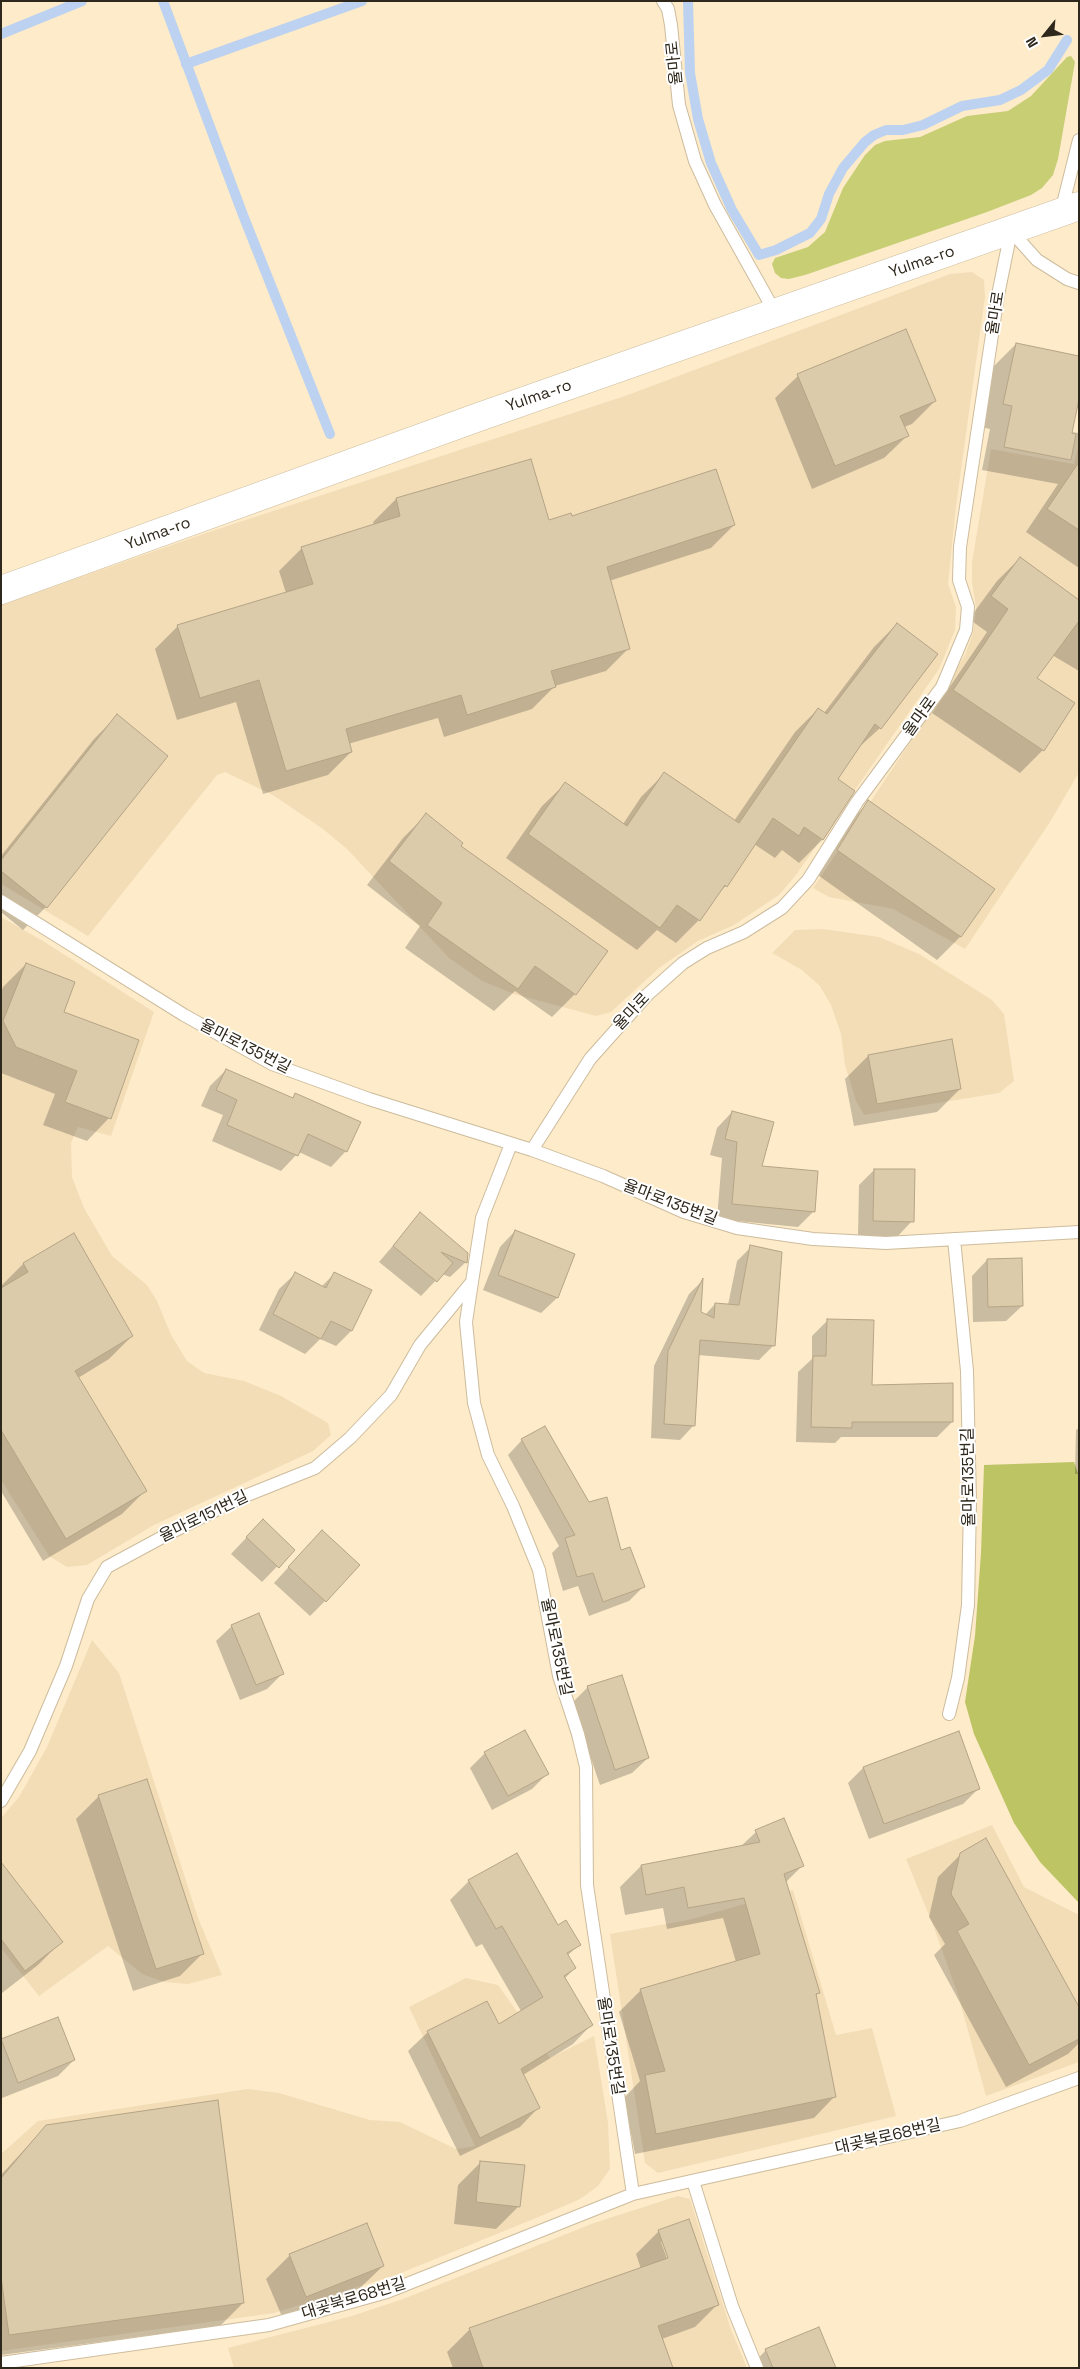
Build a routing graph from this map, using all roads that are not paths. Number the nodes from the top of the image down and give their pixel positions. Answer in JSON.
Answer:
{"nodes":[{"id":1,"x":664,"y":1,"type":"edge"},
{"id":2,"x":1079,"y":140,"type":"edge"},
{"id":3,"x":1070,"y":209,"type":"edge"},
{"id":4,"x":1011,"y":231,"type":"junction"},
{"id":5,"x":1079,"y":283,"type":"edge"},
{"id":6,"x":776,"y":314,"type":"junction"},
{"id":7,"x":1,"y":590,"type":"edge"},
{"id":8,"x":1,"y":901,"type":"edge"},
{"id":9,"x":512,"y":1144,"type":"junction"},
{"id":10,"x":532,"y":1150,"type":"junction"},
{"id":11,"x":1079,"y":1232,"type":"edge"},
{"id":12,"x":954,"y":1239,"type":"junction"},
{"id":13,"x":472,"y":1282,"type":"junction"},
{"id":14,"x":948,"y":1714,"type":"dead end"},
{"id":15,"x":1,"y":1801,"type":"edge"},
{"id":16,"x":1079,"y":2078,"type":"edge"},
{"id":17,"x":694,"y":2181,"type":"junction"},
{"id":18,"x":633,"y":2194,"type":"junction"},
{"id":19,"x":1,"y":2363,"type":"edge"},
{"id":20,"x":757,"y":2368,"type":"edge"}],
"edges":[{"from":1,"to":6,"type":"lane","name":"율마로"},
{"from":2,"to":3,"type":"lane"},
{"from":3,"to":4,"type":"street","name":"Yulma-ro"},
{"from":4,"to":5,"type":"lane"},
{"from":4,"to":6,"type":"street","name":"Yulma-ro"},
{"from":4,"to":10,"type":"lane","name":"율마로"},
{"from":6,"to":7,"type":"street","name":"Yulma-ro"},
{"from":8,"to":9,"type":"lane","name":"율마로135번길"},
{"from":9,"to":10,"type":"lane","name":"율마로135번길"},
{"from":9,"to":13,"type":"lane","name":"율마로135번길"},
{"from":10,"to":12,"type":"lane","name":"율마로135번길"},
{"from":11,"to":12,"type":"lane","name":"율마로135번길"},
{"from":12,"to":14,"type":"lane","name":"율마로135번길"},
{"from":13,"to":15,"type":"lane","name":"율마로151번길"},
{"from":13,"to":18,"type":"lane","name":"율마로135번길"},
{"from":16,"to":17,"type":"lane","name":"대곶북로68번길"},
{"from":17,"to":18,"type":"lane","name":"대곶북로68번길"},
{"from":17,"to":20,"type":"lane"},
{"from":18,"to":19,"type":"lane","name":"대곶북로68번길"}]}
